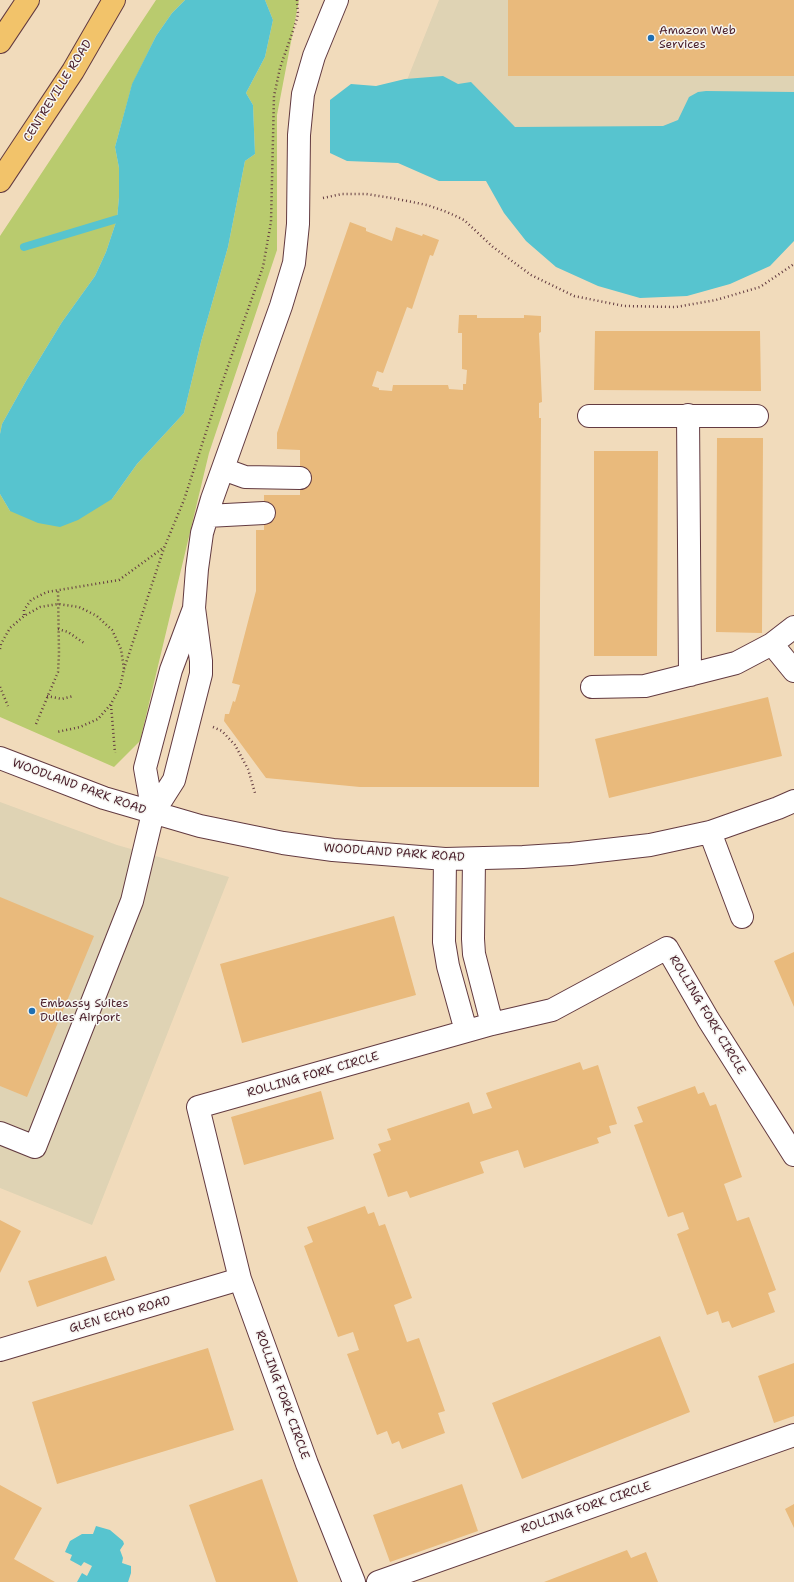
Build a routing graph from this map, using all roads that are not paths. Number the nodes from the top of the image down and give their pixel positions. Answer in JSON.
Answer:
{"nodes":[{"id":1,"x":28,"y":0,"type":"edge"},
{"id":2,"x":114,"y":0,"type":"edge"},
{"id":3,"x":337,"y":0,"type":"edge"},
{"id":4,"x":0,"y":42,"type":"edge"},
{"id":5,"x":0,"y":181,"type":"edge"},
{"id":6,"x":589,"y":416,"type":"dead end"},
{"id":7,"x":688,"y":416,"type":"junction"},
{"id":8,"x":757,"y":416,"type":"dead end"},
{"id":9,"x":223,"y":469,"type":"junction"},
{"id":10,"x":300,"y":478,"type":"dead end"},
{"id":11,"x":264,"y":513,"type":"dead end"},
{"id":12,"x":207,"y":516,"type":"junction"},
{"id":13,"x":194,"y":608,"type":"junction"},
{"id":14,"x":794,"y":627,"type":"edge"},
{"id":15,"x":772,"y":644,"type":"junction"},
{"id":16,"x":794,"y":671,"type":"edge"},
{"id":17,"x":690,"y":675,"type":"junction"},
{"id":18,"x":592,"y":687,"type":"dead end"},
{"id":19,"x":0,"y":758,"type":"edge"},
{"id":20,"x":794,"y":801,"type":"edge"},
{"id":21,"x":153,"y":813,"type":"junction"},
{"id":22,"x":710,"y":832,"type":"junction"},
{"id":23,"x":446,"y":859,"type":"junction"},
{"id":24,"x":474,"y":859,"type":"junction"},
{"id":25,"x":742,"y":917,"type":"dead end"},
{"id":26,"x":492,"y":1024,"type":"junction"},
{"id":27,"x":466,"y":1032,"type":"junction"},
{"id":28,"x":0,"y":1133,"type":"edge"},
{"id":29,"x":794,"y":1155,"type":"edge"},
{"id":30,"x":240,"y":1279,"type":"junction"},
{"id":31,"x":0,"y":1350,"type":"edge"},
{"id":32,"x":794,"y":1434,"type":"edge"},
{"id":33,"x":354,"y":1582,"type":"edge"},
{"id":34,"x":378,"y":1582,"type":"edge"}],
"edges":[{"from":1,"to":4,"type":"main road"},
{"from":2,"to":5,"type":"main road","name":"CENTREVILLE ROAD"},
{"from":3,"to":9,"type":"street"},
{"from":6,"to":7,"type":"street"},
{"from":7,"to":8,"type":"street"},
{"from":7,"to":17,"type":"street"},
{"from":9,"to":10,"type":"street"},
{"from":9,"to":12,"type":"street"},
{"from":11,"to":12,"type":"street"},
{"from":12,"to":13,"type":"street"},
{"from":13,"to":21,"type":"street"},
{"from":13,"to":21,"type":"street"},
{"from":14,"to":15,"type":"street"},
{"from":15,"to":16,"type":"street"},
{"from":15,"to":17,"type":"street"},
{"from":17,"to":18,"type":"street"},
{"from":19,"to":21,"type":"street","name":"WOODLAND PARK ROAD"},
{"from":20,"to":22,"type":"street","name":"WOODLAND PARK ROAD"},
{"from":21,"to":23,"type":"street","name":"WOODLAND PARK ROAD"},
{"from":21,"to":28,"type":"street"},
{"from":22,"to":24,"type":"street","name":"WOODLAND PARK ROAD"},
{"from":22,"to":25,"type":"street"},
{"from":23,"to":24,"type":"street","name":"WOODLAND PARK ROAD"},
{"from":23,"to":27,"type":"street"},
{"from":24,"to":26,"type":"street"},
{"from":26,"to":27,"type":"street","name":"ROLLING FORK CIRCLE"},
{"from":26,"to":29,"type":"street","name":"ROLLING FORK CIRCLE"},
{"from":27,"to":30,"type":"street","name":"ROLLING FORK CIRCLE"},
{"from":30,"to":31,"type":"street","name":"GLEN ECHO ROAD"},
{"from":30,"to":33,"type":"street","name":"ROLLING FORK CIRCLE"},
{"from":32,"to":34,"type":"street","name":"ROLLING FORK CIRCLE"}]}
